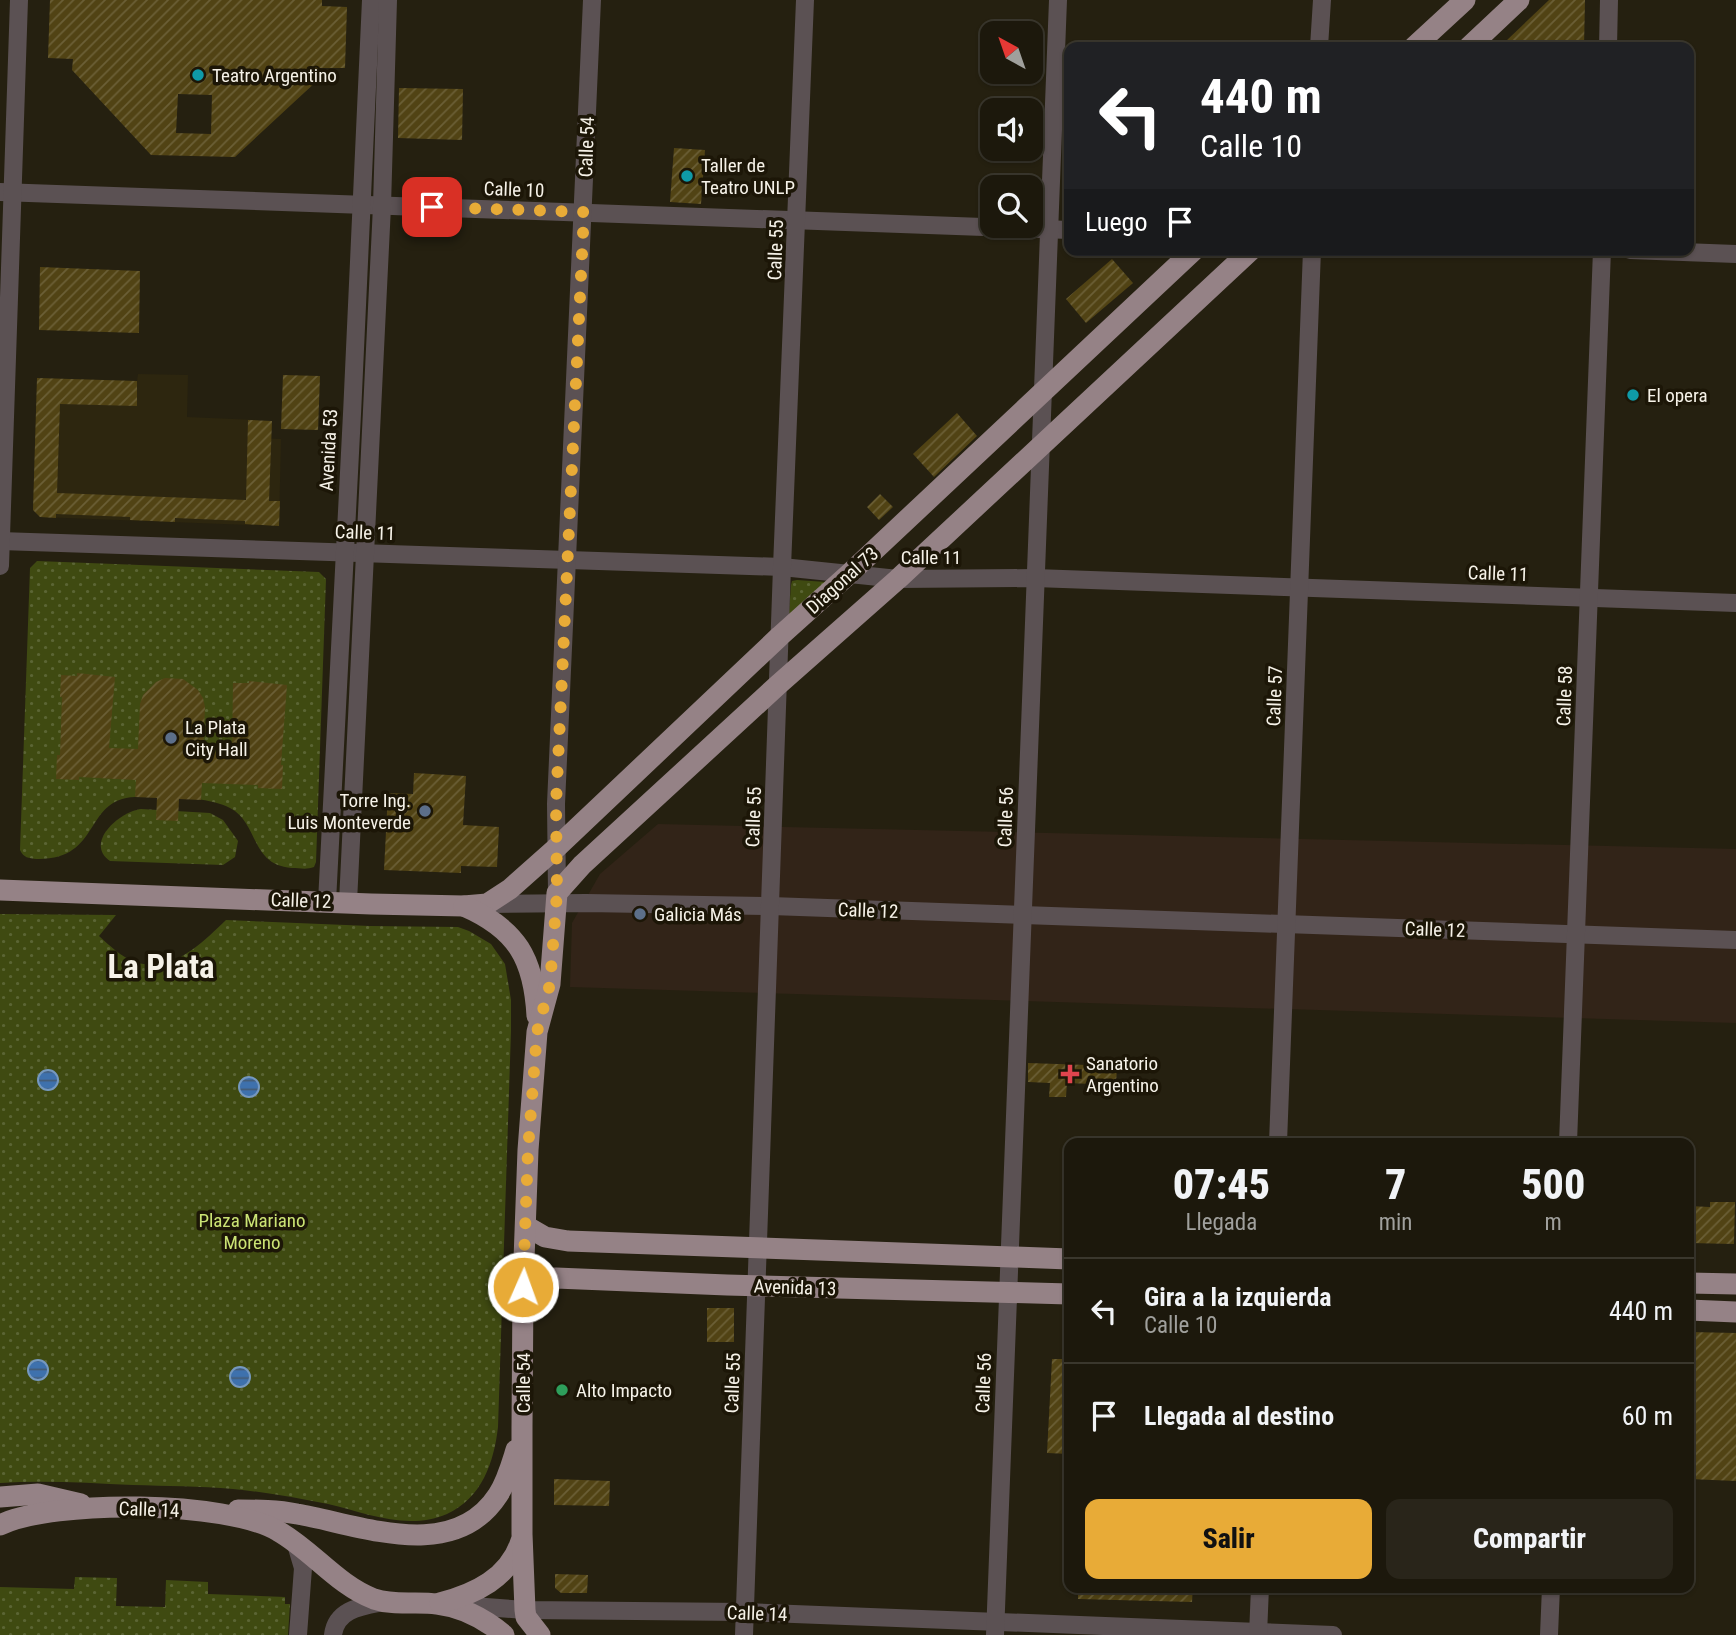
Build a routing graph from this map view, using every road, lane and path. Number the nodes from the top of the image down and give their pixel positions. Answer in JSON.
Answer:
{"nodes":[{"id":1,"x":19,"y":0,"type":"edge"},
{"id":2,"x":370,"y":0,"type":"edge"},
{"id":3,"x":388,"y":0,"type":"edge"},
{"id":4,"x":592,"y":0,"type":"edge"},
{"id":5,"x":805,"y":0,"type":"edge"},
{"id":6,"x":1058,"y":0,"type":"edge"},
{"id":7,"x":1322,"y":0,"type":"edge"},
{"id":8,"x":1465,"y":0,"type":"edge"},
{"id":9,"x":1519,"y":0,"type":"edge"},
{"id":10,"x":1609,"y":0,"type":"edge"},
{"id":11,"x":1319,"y":42,"type":"edge"},
{"id":12,"x":1419,"y":42,"type":"edge"},
{"id":13,"x":1474,"y":42,"type":"edge"},
{"id":14,"x":1608,"y":42,"type":"edge"},
{"id":15,"x":6,"y":192,"type":"edge"},
{"id":16,"x":363,"y":205,"type":"junction"},
{"id":17,"x":382,"y":206,"type":"junction"},
{"id":18,"x":584,"y":212,"type":"junction"},
{"id":19,"x":797,"y":220,"type":"junction"},
{"id":20,"x":1049,"y":229,"type":"junction"},
{"id":21,"x":1064,"y":230,"type":"edge"},
{"id":22,"x":1694,"y":252,"type":"edge"},
{"id":23,"x":1736,"y":254,"type":"edge"},
{"id":24,"x":1188,"y":256,"type":"edge"},
{"id":25,"x":1245,"y":256,"type":"edge"},
{"id":26,"x":1312,"y":256,"type":"edge"},
{"id":27,"x":1602,"y":256,"type":"edge"},
{"id":28,"x":1041,"y":393,"type":"junction"},
{"id":29,"x":1041,"y":445,"type":"junction"},
{"id":30,"x":1,"y":541,"type":"edge"},
{"id":31,"x":343,"y":552,"type":"junction"},
{"id":32,"x":364,"y":552,"type":"junction"},
{"id":33,"x":568,"y":561,"type":"junction"},
{"id":34,"x":0,"y":566,"type":"edge"},
{"id":35,"x":782,"y":567,"type":"junction"},
{"id":36,"x":849,"y":574,"type":"junction"},
{"id":37,"x":1035,"y":578,"type":"junction"},
{"id":38,"x":898,"y":579,"type":"junction"},
{"id":39,"x":1299,"y":587,"type":"junction"},
{"id":40,"x":1589,"y":597,"type":"junction"},
{"id":41,"x":1736,"y":603,"type":"edge"},
{"id":42,"x":780,"y":636,"type":"junction"},
{"id":43,"x":779,"y":684,"type":"junction"},
{"id":44,"x":555,"y":849,"type":"junction"},
{"id":45,"x":0,"y":890,"type":"edge"},
{"id":46,"x":556,"y":898,"type":"junction"},
{"id":47,"x":338,"y":902,"type":"junction"},
{"id":48,"x":487,"y":904,"type":"junction"},
{"id":49,"x":464,"y":906,"type":"junction"},
{"id":50,"x":771,"y":906,"type":"junction"},
{"id":51,"x":1023,"y":915,"type":"junction"},
{"id":52,"x":1286,"y":924,"type":"junction"},
{"id":53,"x":1576,"y":934,"type":"junction"},
{"id":54,"x":1736,"y":940,"type":"edge"},
{"id":55,"x":537,"y":1032,"type":"junction"},
{"id":56,"x":1278,"y":1138,"type":"edge"},
{"id":57,"x":1568,"y":1138,"type":"edge"},
{"id":58,"x":526,"y":1226,"type":"junction"},
{"id":59,"x":758,"y":1247,"type":"junction"},
{"id":60,"x":1009,"y":1257,"type":"junction"},
{"id":61,"x":1064,"y":1259,"type":"edge"},
{"id":62,"x":1694,"y":1283,"type":"edge"},
{"id":63,"x":1736,"y":1284,"type":"edge"},
{"id":64,"x":757,"y":1286,"type":"junction"},
{"id":65,"x":523,"y":1287,"type":"junction"},
{"id":66,"x":1008,"y":1293,"type":"junction"},
{"id":67,"x":1064,"y":1294,"type":"edge"},
{"id":68,"x":1694,"y":1310,"type":"edge"},
{"id":69,"x":1736,"y":1312,"type":"edge"},
{"id":70,"x":522,"y":1427,"type":"junction"},
{"id":71,"x":0,"y":1497,"type":"edge"},
{"id":72,"x":90,"y":1506,"type":"junction"},
{"id":73,"x":208,"y":1511,"type":"junction"},
{"id":74,"x":0,"y":1525,"type":"edge"},
{"id":75,"x":522,"y":1534,"type":"junction"},
{"id":76,"x":295,"y":1541,"type":"junction"},
{"id":77,"x":1260,"y":1593,"type":"edge"},
{"id":78,"x":1551,"y":1593,"type":"edge"},
{"id":79,"x":383,"y":1602,"type":"junction"},
{"id":80,"x":438,"y":1604,"type":"junction"},
{"id":81,"x":745,"y":1612,"type":"junction"},
{"id":82,"x":526,"y":1620,"type":"edge"},
{"id":83,"x":995,"y":1628,"type":"edge"},
{"id":84,"x":1258,"y":1634,"type":"edge"},
{"id":85,"x":298,"y":1635,"type":"edge"},
{"id":86,"x":333,"y":1635,"type":"edge"},
{"id":87,"x":504,"y":1635,"type":"edge"},
{"id":88,"x":540,"y":1635,"type":"edge"},
{"id":89,"x":744,"y":1635,"type":"edge"},
{"id":90,"x":1333,"y":1635,"type":"edge"},
{"id":91,"x":1549,"y":1635,"type":"edge"}],
"edges":[{"from":1,"to":15,"type":"street"},
{"from":2,"to":16,"type":"street","name":"Avenida 53"},
{"from":3,"to":17,"type":"street"},
{"from":4,"to":18,"type":"street","name":"Calle 54"},
{"from":5,"to":19,"type":"street","name":"Calle 55"},
{"from":6,"to":20,"type":"street","name":"Calle 56"},
{"from":7,"to":11,"type":"street"},
{"from":8,"to":12,"type":"main road"},
{"from":9,"to":13,"type":"main road"},
{"from":10,"to":14,"type":"street"},
{"from":15,"to":16,"type":"street","name":"Calle 10"},
{"from":15,"to":30,"type":"street"},
{"from":16,"to":17,"type":"street","name":"Calle 10"},
{"from":16,"to":31,"type":"street","name":"Avenida 53"},
{"from":17,"to":18,"type":"street","name":"Calle 10"},
{"from":17,"to":32,"type":"street"},
{"from":18,"to":19,"type":"street","name":"Calle 10"},
{"from":18,"to":33,"type":"street","name":"Calle 54"},
{"from":19,"to":20,"type":"street","name":"Calle 10"},
{"from":19,"to":35,"type":"street","name":"Calle 55"},
{"from":20,"to":21,"type":"street","name":"Calle 10"},
{"from":20,"to":28,"type":"street","name":"Calle 56"},
{"from":22,"to":23,"type":"street"},
{"from":24,"to":28,"type":"main road","name":"Diagonal 73"},
{"from":25,"to":29,"type":"main road","name":"Diagonal 73"},
{"from":26,"to":39,"type":"street","name":"Calle 57"},
{"from":27,"to":40,"type":"street","name":"Calle 58"},
{"from":28,"to":29,"type":"street","name":"Calle 56"},
{"from":28,"to":36,"type":"main road","name":"Diagonal 73"},
{"from":29,"to":37,"type":"street","name":"Calle 56"},
{"from":29,"to":38,"type":"main road","name":"Diagonal 73"},
{"from":30,"to":31,"type":"street","name":"Calle 11"},
{"from":30,"to":34,"type":"street"},
{"from":31,"to":32,"type":"street","name":"Calle 11"},
{"from":31,"to":47,"type":"street","name":"Avenida 53"},
{"from":32,"to":33,"type":"street","name":"Calle 11"},
{"from":32,"to":47,"type":"street"},
{"from":33,"to":35,"type":"street","name":"Calle 11"},
{"from":33,"to":44,"type":"street","name":"Calle 54"},
{"from":35,"to":36,"type":"street","name":"Calle 11"},
{"from":35,"to":42,"type":"street","name":"Calle 55"},
{"from":36,"to":38,"type":"street","name":"Calle 11"},
{"from":36,"to":42,"type":"main road","name":"Diagonal 73"},
{"from":37,"to":38,"type":"street","name":"Calle 11"},
{"from":37,"to":39,"type":"street","name":"Calle 11"},
{"from":37,"to":51,"type":"street","name":"Calle 56"},
{"from":38,"to":43,"type":"main road","name":"Diagonal 73"},
{"from":39,"to":40,"type":"street","name":"Calle 11"},
{"from":39,"to":52,"type":"street","name":"Calle 57"},
{"from":40,"to":41,"type":"street","name":"Calle 11"},
{"from":40,"to":53,"type":"street","name":"Calle 58"},
{"from":42,"to":43,"type":"street","name":"Calle 55"},
{"from":42,"to":44,"type":"main road","name":"Diagonal 73"},
{"from":43,"to":46,"type":"main road","name":"Diagonal 73"},
{"from":43,"to":50,"type":"street","name":"Calle 55"},
{"from":44,"to":46,"type":"street","name":"Calle 54"},
{"from":44,"to":48,"type":"main road","name":"Diagonal 73"},
{"from":45,"to":47,"type":"main road","name":"Calle 12"},
{"from":46,"to":48,"type":"street","name":"Calle 12"},
{"from":46,"to":50,"type":"street","name":"Calle 12"},
{"from":46,"to":55,"type":"main road","name":"Calle 54"},
{"from":47,"to":49,"type":"main road","name":"Calle 12"},
{"from":48,"to":49,"type":"main road","name":"Calle 12"},
{"from":49,"to":55,"type":"main road"},
{"from":50,"to":51,"type":"street","name":"Calle 12"},
{"from":50,"to":59,"type":"street","name":"Calle 55"},
{"from":51,"to":52,"type":"street","name":"Calle 12"},
{"from":51,"to":60,"type":"street","name":"Calle 56"},
{"from":52,"to":53,"type":"street","name":"Calle 12"},
{"from":52,"to":56,"type":"street","name":"Calle 57"},
{"from":53,"to":54,"type":"street","name":"Calle 12"},
{"from":53,"to":57,"type":"street","name":"Calle 58"},
{"from":55,"to":58,"type":"main road","name":"Calle 54"},
{"from":58,"to":59,"type":"main road","name":"Avenida 13"},
{"from":58,"to":65,"type":"main road","name":"Calle 54"},
{"from":59,"to":60,"type":"main road","name":"Avenida 13"},
{"from":59,"to":64,"type":"street","name":"Calle 55"},
{"from":60,"to":61,"type":"main road","name":"Avenida 13"},
{"from":60,"to":66,"type":"street","name":"Calle 56"},
{"from":62,"to":63,"type":"main road"},
{"from":64,"to":65,"type":"main road","name":"Avenida 13"},
{"from":64,"to":66,"type":"main road","name":"Avenida 13"},
{"from":64,"to":81,"type":"street","name":"Calle 55"},
{"from":65,"to":70,"type":"main road","name":"Calle 54"},
{"from":66,"to":67,"type":"main road","name":"Avenida 13"},
{"from":66,"to":83,"type":"street","name":"Calle 56"},
{"from":68,"to":69,"type":"main road"},
{"from":70,"to":73,"type":"main road","name":"Calle 14"},
{"from":70,"to":75,"type":"main road","name":"Calle 54"},
{"from":71,"to":72,"type":"main road","name":"Calle 14"},
{"from":72,"to":73,"type":"main road","name":"Calle 14"},
{"from":72,"to":74,"type":"main road","name":"Calle 14"},
{"from":73,"to":76,"type":"main road","name":"Calle 14"},
{"from":75,"to":80,"type":"main road"},
{"from":75,"to":82,"type":"main road","name":"Calle 54"},
{"from":76,"to":79,"type":"main road","name":"Calle 14"},
{"from":76,"to":85,"type":"street"},
{"from":77,"to":84,"type":"street"},
{"from":78,"to":91,"type":"street"},
{"from":79,"to":80,"type":"main road","name":"Calle 14"},
{"from":79,"to":86,"type":"street"},
{"from":80,"to":82,"type":"street","name":"Calle 14"},
{"from":80,"to":87,"type":"main road"},
{"from":81,"to":82,"type":"street","name":"Calle 14"},
{"from":81,"to":83,"type":"street","name":"Calle 14"},
{"from":81,"to":89,"type":"street","name":"Calle 55"},
{"from":82,"to":88,"type":"main road"},
{"from":83,"to":84,"type":"street","name":"Calle 14"},
{"from":84,"to":90,"type":"street","name":"Calle 14"}]}
